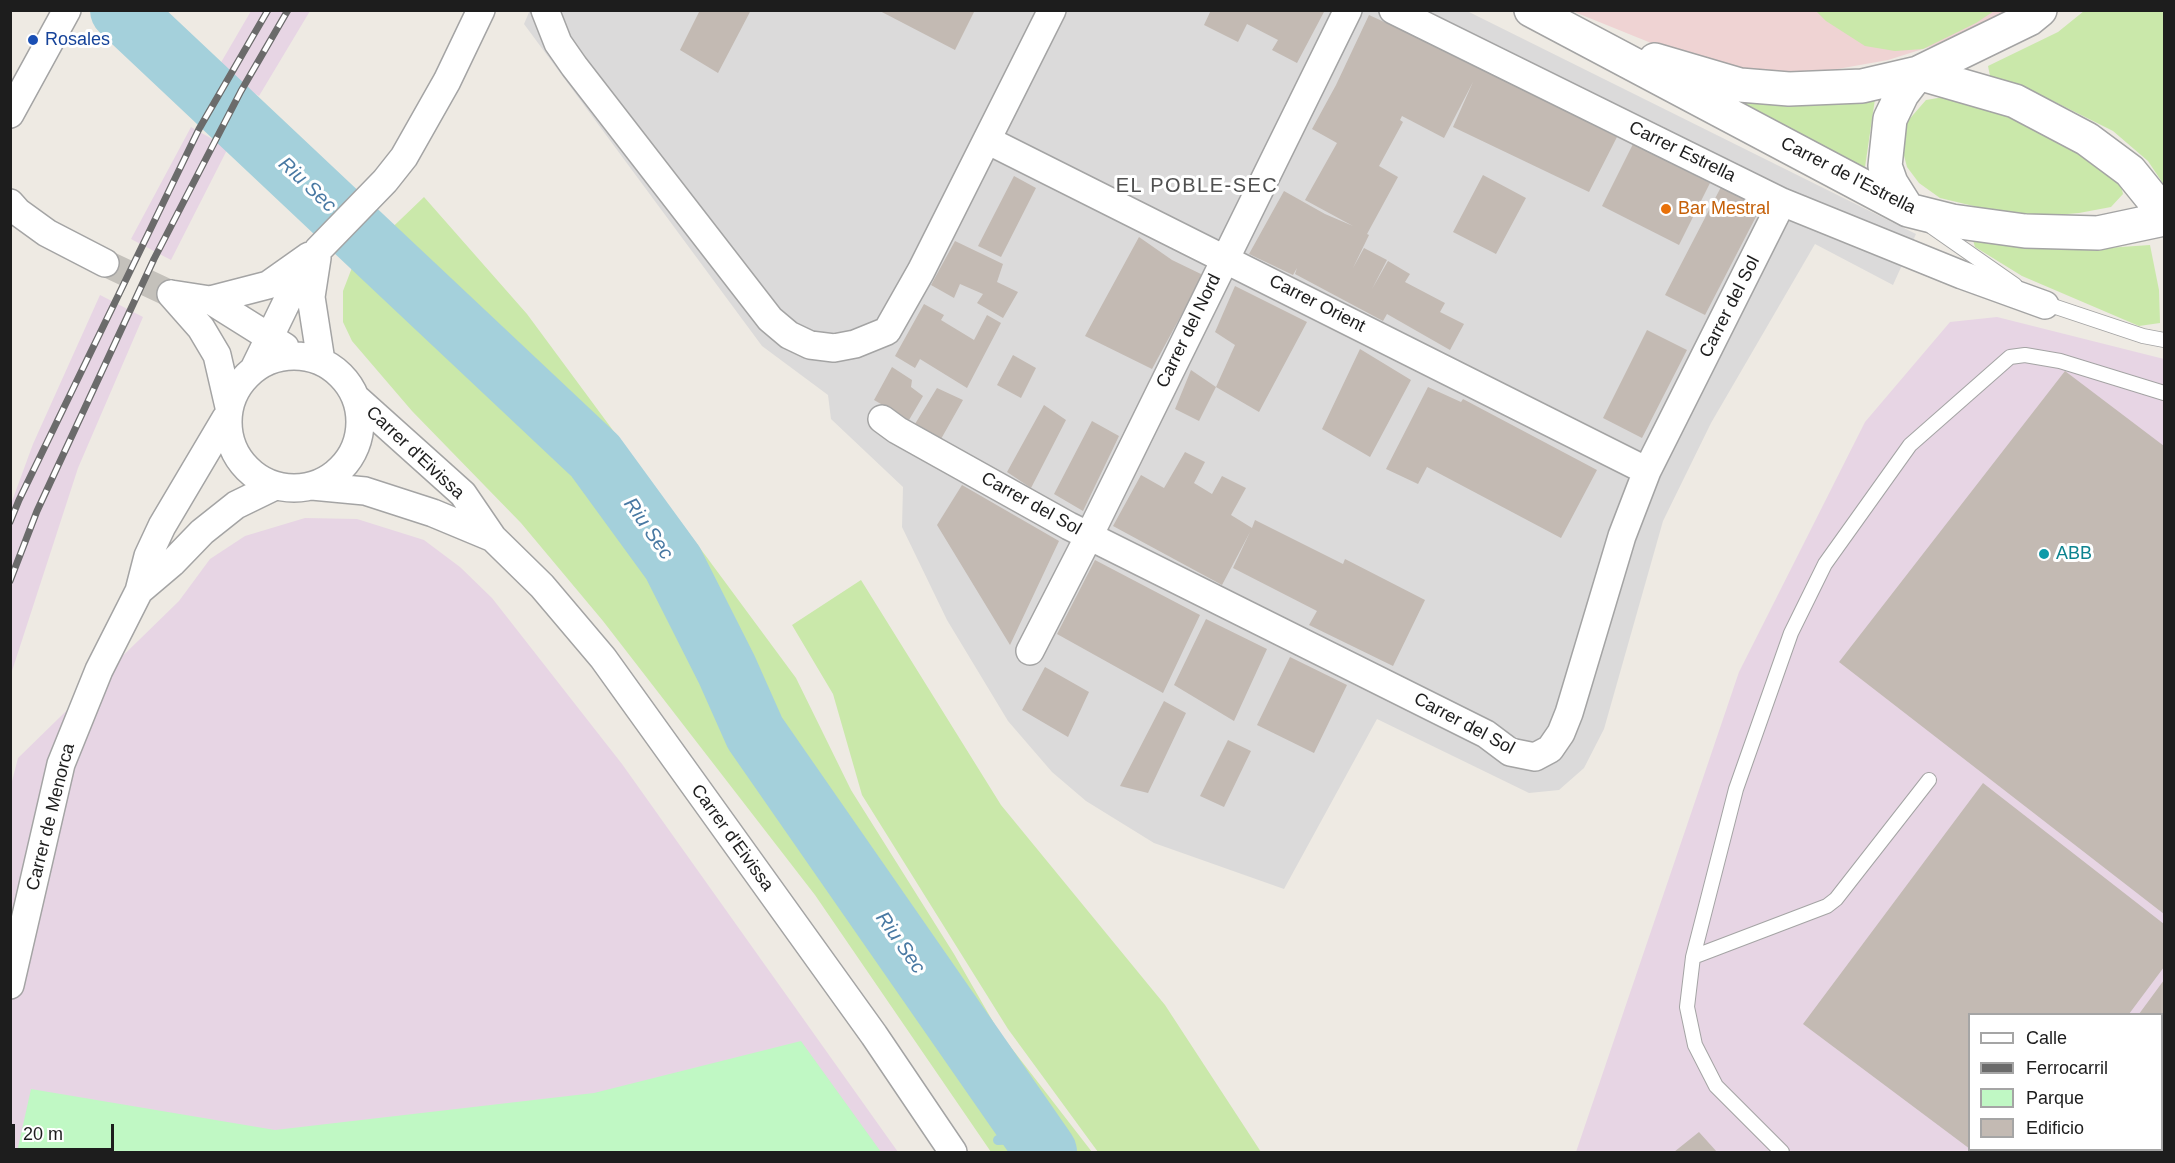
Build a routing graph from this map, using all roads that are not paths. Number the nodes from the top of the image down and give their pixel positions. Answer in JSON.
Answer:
{"nodes":[{"id":1,"x":481,"y":10,"type":"edge"},
{"id":2,"x":545,"y":10,"type":"edge"},
{"id":3,"x":1052,"y":10,"type":"edge"},
{"id":4,"x":1348,"y":10,"type":"edge"},
{"id":5,"x":1393,"y":10,"type":"edge"},
{"id":6,"x":1531,"y":10,"type":"edge"},
{"id":7,"x":2040,"y":10,"type":"edge"},
{"id":8,"x":66,"y":11,"type":"edge"},
{"id":9,"x":1590,"y":41,"type":"junction"},
{"id":10,"x":1918,"y":73,"type":"junction"},
{"id":11,"x":11,"y":113,"type":"edge"},
{"id":12,"x":987,"y":140,"type":"junction"},
{"id":13,"x":1782,"y":202,"type":"junction"},
{"id":14,"x":10,"y":203,"type":"edge"},
{"id":15,"x":1908,"y":210,"type":"junction"},
{"id":16,"x":2164,"y":213,"type":"edge"},
{"id":17,"x":2164,"y":219,"type":"edge"},
{"id":18,"x":322,"y":246,"type":"junction"},
{"id":19,"x":1225,"y":258,"type":"junction"},
{"id":20,"x":105,"y":263,"type":"tunnel mouth"},
{"id":21,"x":210,"y":300,"type":"junction"},
{"id":22,"x":2044,"y":305,"type":"junction"},
{"id":23,"x":271,"y":338,"type":"junction"},
{"id":24,"x":2164,"y":340,"type":"edge"},
{"id":25,"x":309,"y":358,"type":"junction"},
{"id":26,"x":254,"y":369,"type":"junction"},
{"id":27,"x":2164,"y":393,"type":"edge"},
{"id":28,"x":356,"y":398,"type":"junction"},
{"id":29,"x":228,"y":413,"type":"junction"},
{"id":30,"x":882,"y":419,"type":"dead end"},
{"id":31,"x":1647,"y":471,"type":"junction"},
{"id":32,"x":275,"y":486,"type":"junction"},
{"id":33,"x":312,"y":486,"type":"junction"},
{"id":34,"x":1089,"y":536,"type":"junction"},
{"id":35,"x":493,"y":538,"type":"junction"},
{"id":36,"x":139,"y":591,"type":"junction"},
{"id":37,"x":1030,"y":651,"type":"dead end"},
{"id":38,"x":1929,"y":780,"type":"dead end"},
{"id":39,"x":1693,"y":957,"type":"junction"},
{"id":40,"x":10,"y":985,"type":"edge"},
{"id":41,"x":953,"y":1152,"type":"edge"},
{"id":42,"x":1782,"y":1152,"type":"edge"}],
"edges":[{"from":1,"to":18,"type":"street"},
{"from":2,"to":12,"type":"street"},
{"from":3,"to":12,"type":"street"},
{"from":4,"to":19,"type":"street","name":"Carrer del Nord"},
{"from":5,"to":13,"type":"street","name":"Carrer Estrella"},
{"from":6,"to":9,"type":"street","name":"Carrer de l'Estrella"},
{"from":7,"to":10,"type":"street"},
{"from":8,"to":11,"type":"street"},
{"from":9,"to":10,"type":"street","name":"Carrer de l'Estrella"},
{"from":9,"to":15,"type":"street","name":"Carrer de l'Estrella"},
{"from":10,"to":15,"type":"street"},
{"from":10,"to":16,"type":"street"},
{"from":12,"to":19,"type":"street","name":"Carrer Orient"},
{"from":13,"to":22,"type":"street","name":"Carrer Estrella"},
{"from":13,"to":31,"type":"street","name":"Carrer del Sol"},
{"from":14,"to":20,"type":"street"},
{"from":15,"to":17,"type":"street","name":"Carrer de l'Estrella"},
{"from":15,"to":22,"type":"lane"},
{"from":18,"to":21,"type":"street"},
{"from":18,"to":23,"type":"street"},
{"from":18,"to":25,"type":"street"},
{"from":19,"to":31,"type":"street","name":"Carrer Orient"},
{"from":19,"to":34,"type":"street","name":"Carrer del Nord"},
{"from":21,"to":23,"type":"street"},
{"from":21,"to":29,"type":"street"},
{"from":22,"to":24,"type":"lane"},
{"from":23,"to":25,"type":"street"},
{"from":23,"to":26,"type":"street"},
{"from":25,"to":26,"type":"street"},
{"from":25,"to":28,"type":"street"},
{"from":26,"to":29,"type":"street"},
{"from":27,"to":39,"type":"lane"},
{"from":28,"to":33,"type":"street"},
{"from":28,"to":35,"type":"street","name":"Carrer d'Eivissa"},
{"from":29,"to":32,"type":"street"},
{"from":29,"to":36,"type":"street","name":"Carrer de Menorca"},
{"from":30,"to":34,"type":"street","name":"Carrer del Sol"},
{"from":31,"to":34,"type":"street","name":"Carrer del Sol"},
{"from":32,"to":33,"type":"street"},
{"from":32,"to":36,"type":"street","name":"Carrer de Menorca"},
{"from":33,"to":35,"type":"street","name":"Carrer d'Eivissa"},
{"from":34,"to":37,"type":"street","name":"Carrer del Nord"},
{"from":35,"to":41,"type":"street","name":"Carrer d'Eivissa"},
{"from":36,"to":40,"type":"street","name":"Carrer de Menorca"},
{"from":38,"to":39,"type":"lane"},
{"from":39,"to":42,"type":"lane"}]}
